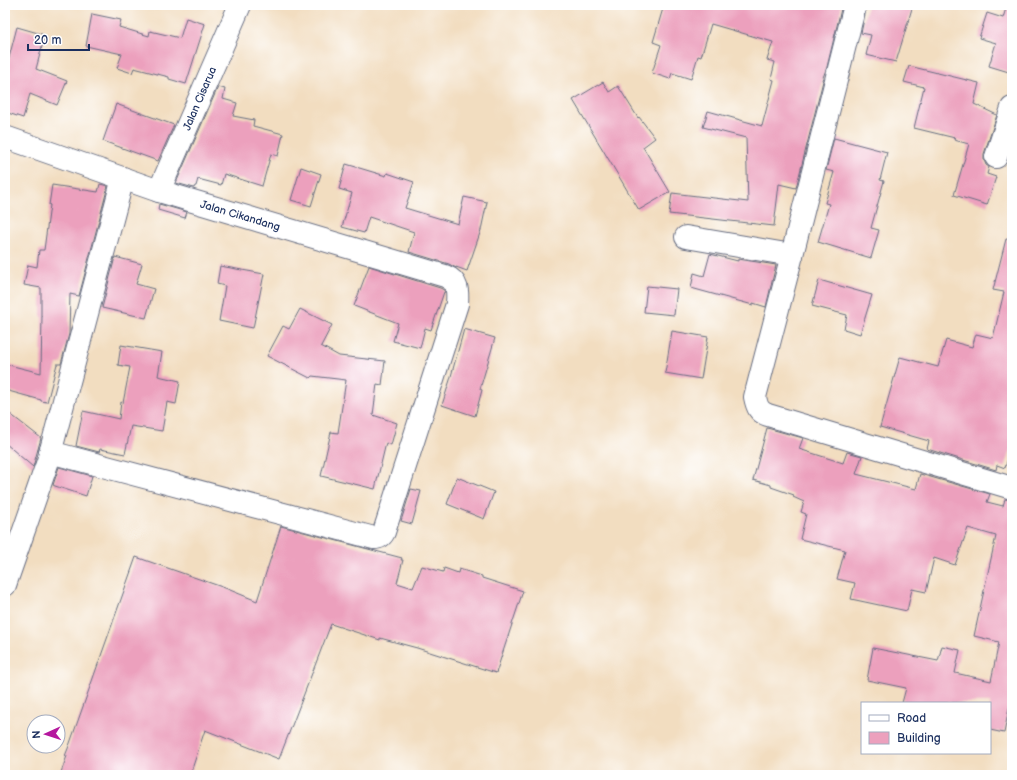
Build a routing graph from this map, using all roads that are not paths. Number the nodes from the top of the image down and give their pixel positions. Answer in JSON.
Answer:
{"nodes":[{"id":1,"x":240,"y":5,"type":"edge"},
{"id":2,"x":855,"y":5,"type":"edge"},
{"id":3,"x":1012,"y":108,"type":"edge"},
{"id":4,"x":5,"y":137,"type":"edge"},
{"id":5,"x":996,"y":157,"type":"dead end"},
{"id":6,"x":123,"y":178,"type":"junction"},
{"id":7,"x":159,"y":191,"type":"junction"},
{"id":8,"x":686,"y":237,"type":"dead end"},
{"id":9,"x":792,"y":255,"type":"junction"},
{"id":10,"x":50,"y":452,"type":"junction"},
{"id":11,"x":1012,"y":488,"type":"edge"},
{"id":12,"x":5,"y":585,"type":"edge"}],
"edges":[{"from":1,"to":7,"type":"street","name":"Jalan Cisarua"},
{"from":2,"to":9,"type":"street"},
{"from":3,"to":5,"type":"street"},
{"from":4,"to":6,"type":"street","name":"Jalan Cikandang"},
{"from":6,"to":7,"type":"street","name":"Jalan Cikandang"},
{"from":6,"to":10,"type":"street"},
{"from":7,"to":10,"type":"street","name":"Jalan Cikandang"},
{"from":8,"to":9,"type":"street"},
{"from":9,"to":11,"type":"street"},
{"from":10,"to":12,"type":"street"}]}
